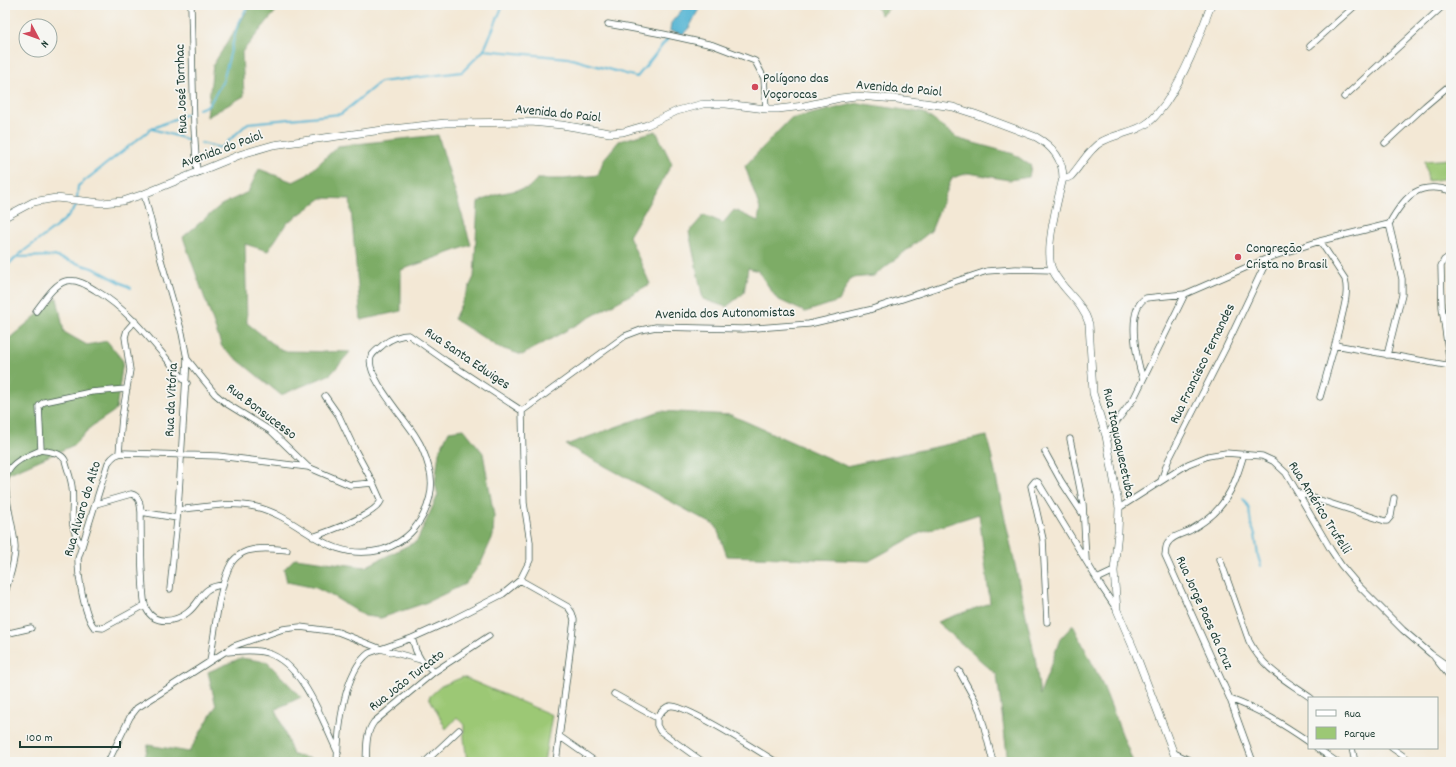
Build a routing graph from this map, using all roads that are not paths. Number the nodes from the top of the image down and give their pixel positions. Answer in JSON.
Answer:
{"nodes":[{"id":1,"x":191,"y":5,"type":"edge"},
{"id":2,"x":1211,"y":5,"type":"edge"},
{"id":3,"x":1356,"y":5,"type":"edge"},
{"id":4,"x":1444,"y":5,"type":"edge"},
{"id":5,"x":1449,"y":5,"type":"edge"},
{"id":6,"x":1451,"y":8,"type":"edge"},
{"id":7,"x":608,"y":24,"type":"dead end"},
{"id":8,"x":1310,"y":46,"type":"dead end"},
{"id":9,"x":1451,"y":84,"type":"edge"},
{"id":10,"x":1344,"y":97,"type":"dead end"},
{"id":11,"x":766,"y":109,"type":"junction"},
{"id":12,"x":1385,"y":143,"type":"dead end"},
{"id":13,"x":197,"y":173,"type":"junction"},
{"id":14,"x":1063,"y":178,"type":"junction"},
{"id":15,"x":1451,"y":191,"type":"edge"},
{"id":16,"x":144,"y":194,"type":"junction"},
{"id":17,"x":5,"y":216,"type":"edge"},
{"id":18,"x":1389,"y":224,"type":"junction"},
{"id":19,"x":1320,"y":241,"type":"junction"},
{"id":20,"x":1451,"y":255,"type":"edge"},
{"id":21,"x":1268,"y":258,"type":"junction"},
{"id":22,"x":1052,"y":270,"type":"junction"},
{"id":23,"x":1185,"y":294,"type":"junction"},
{"id":24,"x":36,"y":311,"type":"dead end"},
{"id":25,"x":135,"y":321,"type":"junction"},
{"id":26,"x":1335,"y":346,"type":"junction"},
{"id":27,"x":1387,"y":355,"type":"junction"},
{"id":28,"x":187,"y":359,"type":"junction"},
{"id":29,"x":1450,"y":366,"type":"edge"},
{"id":30,"x":1143,"y":379,"type":"junction"},
{"id":31,"x":186,"y":383,"type":"junction"},
{"id":32,"x":127,"y":389,"type":"junction"},
{"id":33,"x":325,"y":396,"type":"dead end"},
{"id":34,"x":1320,"y":397,"type":"dead end"},
{"id":35,"x":522,"y":411,"type":"junction"},
{"id":36,"x":1106,"y":436,"type":"junction"},
{"id":37,"x":1070,"y":439,"type":"dead end"},
{"id":38,"x":41,"y":450,"type":"junction"},
{"id":39,"x":1045,"y":452,"type":"dead end"},
{"id":40,"x":120,"y":453,"type":"junction"},
{"id":41,"x":181,"y":454,"type":"junction"},
{"id":42,"x":1244,"y":454,"type":"junction"},
{"id":43,"x":308,"y":467,"type":"junction"},
{"id":44,"x":1161,"y":482,"type":"junction"},
{"id":45,"x":373,"y":484,"type":"junction"},
{"id":46,"x":1298,"y":493,"type":"junction"},
{"id":47,"x":1394,"y":498,"type":"dead end"},
{"id":48,"x":96,"y":504,"type":"junction"},
{"id":49,"x":1119,"y":508,"type":"junction"},
{"id":50,"x":178,"y":510,"type":"junction"},
{"id":51,"x":141,"y":512,"type":"junction"},
{"id":52,"x":1084,"y":516,"type":"junction"},
{"id":53,"x":177,"y":518,"type":"junction"},
{"id":54,"x":313,"y":537,"type":"junction"},
{"id":55,"x":82,"y":546,"type":"junction"},
{"id":56,"x":287,"y":550,"type":"dead end"},
{"id":57,"x":1220,"y":559,"type":"dead end"},
{"id":58,"x":1086,"y":560,"type":"junction"},
{"id":59,"x":1114,"y":571,"type":"junction"},
{"id":60,"x":520,"y":580,"type":"junction"},
{"id":61,"x":1097,"y":580,"type":"junction"},
{"id":62,"x":223,"y":585,"type":"junction"},
{"id":63,"x":170,"y":589,"type":"dead end"},
{"id":64,"x":5,"y":593,"type":"edge"},
{"id":65,"x":145,"y":605,"type":"junction"},
{"id":66,"x":1117,"y":610,"type":"junction"},
{"id":67,"x":1047,"y":622,"type":"dead end"},
{"id":68,"x":31,"y":628,"type":"dead end"},
{"id":69,"x":5,"y":634,"type":"edge"},
{"id":70,"x":489,"y":636,"type":"dead end"},
{"id":71,"x":412,"y":638,"type":"junction"},
{"id":72,"x":381,"y":649,"type":"junction"},
{"id":73,"x":227,"y":652,"type":"junction"},
{"id":74,"x":1431,"y":654,"type":"junction"},
{"id":75,"x":421,"y":660,"type":"junction"},
{"id":76,"x":210,"y":661,"type":"junction"},
{"id":77,"x":1451,"y":668,"type":"edge"},
{"id":78,"x":958,"y":671,"type":"dead end"},
{"id":79,"x":434,"y":672,"type":"junction"},
{"id":80,"x":1451,"y":678,"type":"edge"},
{"id":81,"x":614,"y":694,"type":"dead end"},
{"id":82,"x":1311,"y":697,"type":"edge"},
{"id":83,"x":1230,"y":699,"type":"junction"},
{"id":84,"x":657,"y":718,"type":"junction"},
{"id":85,"x":459,"y":730,"type":"dead end"},
{"id":86,"x":559,"y":736,"type":"junction"},
{"id":87,"x":1308,"y":741,"type":"edge"},
{"id":88,"x":1318,"y":749,"type":"edge"},
{"id":89,"x":1352,"y":749,"type":"edge"},
{"id":90,"x":1393,"y":749,"type":"edge"},
{"id":91,"x":338,"y":753,"type":"junction"},
{"id":92,"x":1174,"y":753,"type":"junction"},
{"id":93,"x":108,"y":762,"type":"edge"},
{"id":94,"x":337,"y":762,"type":"edge"},
{"id":95,"x":366,"y":762,"type":"edge"},
{"id":96,"x":425,"y":762,"type":"edge"},
{"id":97,"x":556,"y":762,"type":"edge"},
{"id":98,"x":596,"y":762,"type":"edge"},
{"id":99,"x":703,"y":762,"type":"edge"},
{"id":100,"x":776,"y":762,"type":"edge"},
{"id":101,"x":993,"y":762,"type":"edge"},
{"id":102,"x":1177,"y":762,"type":"edge"},
{"id":103,"x":1193,"y":762,"type":"edge"},
{"id":104,"x":1253,"y":762,"type":"edge"},
{"id":105,"x":1337,"y":762,"type":"edge"},
{"id":106,"x":1355,"y":762,"type":"edge"},
{"id":107,"x":1412,"y":762,"type":"edge"}],
"edges":[{"from":1,"to":13,"type":"street","name":"Rua José Tornhac"},
{"from":2,"to":14,"type":"street"},
{"from":3,"to":8,"type":"street"},
{"from":4,"to":10,"type":"street"},
{"from":5,"to":6,"type":"street"},
{"from":7,"to":11,"type":"street"},
{"from":9,"to":12,"type":"street"},
{"from":11,"to":13,"type":"street","name":"Avenida do Paiol"},
{"from":11,"to":14,"type":"street","name":"Avenida do Paiol"},
{"from":13,"to":16,"type":"street","name":"Avenida do Paiol"},
{"from":14,"to":22,"type":"street","name":"Rua Itaquaquecetuba"},
{"from":15,"to":18,"type":"street"},
{"from":16,"to":17,"type":"street","name":"Avenida do Paiol"},
{"from":16,"to":28,"type":"street","name":"Rua da Vitória"},
{"from":18,"to":19,"type":"street"},
{"from":18,"to":27,"type":"street"},
{"from":19,"to":21,"type":"street"},
{"from":19,"to":26,"type":"street"},
{"from":20,"to":29,"type":"street"},
{"from":21,"to":23,"type":"street"},
{"from":21,"to":44,"type":"street","name":"Rua Francisco Fernandes"},
{"from":22,"to":35,"type":"street","name":"Avenida dos Autonomistas"},
{"from":22,"to":36,"type":"street","name":"Rua Itaquaquecetuba"},
{"from":23,"to":30,"type":"street"},
{"from":23,"to":30,"type":"street"},
{"from":24,"to":25,"type":"street"},
{"from":25,"to":31,"type":"street"},
{"from":25,"to":32,"type":"street"},
{"from":26,"to":27,"type":"street"},
{"from":26,"to":34,"type":"street"},
{"from":27,"to":29,"type":"street"},
{"from":28,"to":31,"type":"street","name":"Rua da Vitória"},
{"from":28,"to":43,"type":"street","name":"Rua Bonsucesso"},
{"from":30,"to":36,"type":"street"},
{"from":31,"to":41,"type":"street","name":"Rua da Vitória"},
{"from":32,"to":38,"type":"street"},
{"from":32,"to":40,"type":"street"},
{"from":33,"to":45,"type":"street"},
{"from":35,"to":54,"type":"street","name":"Rua Santa Edwiges"},
{"from":35,"to":60,"type":"street"},
{"from":36,"to":49,"type":"street","name":"Rua Itaquaquecetuba"},
{"from":37,"to":52,"type":"street"},
{"from":38,"to":55,"type":"street"},
{"from":38,"to":64,"type":"street"},
{"from":39,"to":52,"type":"street"},
{"from":40,"to":41,"type":"street","name":"Rua Alvaro do Alto"},
{"from":40,"to":48,"type":"street","name":"Rua Alvaro do Alto"},
{"from":41,"to":43,"type":"street","name":"Rua Alvaro do Alto"},
{"from":41,"to":50,"type":"street","name":"Rua da Vitória"},
{"from":42,"to":44,"type":"street","name":"Rua Américo Trufelli"},
{"from":42,"to":46,"type":"street","name":"Rua Américo Trufelli"},
{"from":42,"to":83,"type":"street","name":"Rua Jorge Paes da Cruz"},
{"from":43,"to":45,"type":"street","name":"Rua Bonsucesso"},
{"from":44,"to":49,"type":"street","name":"Rua Américo Trufelli"},
{"from":45,"to":54,"type":"street"},
{"from":46,"to":47,"type":"street"},
{"from":46,"to":74,"type":"street","name":"Rua Américo Trufelli"},
{"from":48,"to":51,"type":"street"},
{"from":48,"to":55,"type":"street","name":"Rua Alvaro do Alto"},
{"from":49,"to":59,"type":"street","name":"Rua Itaquaquecetuba"},
{"from":50,"to":53,"type":"street","name":"Rua da Vitória"},
{"from":50,"to":54,"type":"street","name":"Rua Santa Edwiges"},
{"from":51,"to":53,"type":"street"},
{"from":51,"to":65,"type":"street"},
{"from":52,"to":58,"type":"street"},
{"from":53,"to":63,"type":"street","name":"Rua da Vitória"},
{"from":55,"to":65,"type":"street","name":"Rua Alvaro do Alto"},
{"from":56,"to":62,"type":"street"},
{"from":57,"to":82,"type":"street"},
{"from":58,"to":61,"type":"street"},
{"from":58,"to":67,"type":"street"},
{"from":59,"to":61,"type":"street"},
{"from":59,"to":66,"type":"street","name":"Rua Itaquaquecetuba"},
{"from":60,"to":71,"type":"street"},
{"from":60,"to":86,"type":"street"},
{"from":61,"to":66,"type":"street"},
{"from":62,"to":65,"type":"street"},
{"from":62,"to":76,"type":"street"},
{"from":66,"to":92,"type":"street","name":"Rua Itaquaquecetuba"},
{"from":68,"to":69,"type":"street"},
{"from":70,"to":79,"type":"street","name":"Rua João Turcato"},
{"from":71,"to":72,"type":"street"},
{"from":71,"to":75,"type":"street"},
{"from":72,"to":73,"type":"street"},
{"from":72,"to":75,"type":"street"},
{"from":72,"to":91,"type":"street"},
{"from":73,"to":76,"type":"street"},
{"from":73,"to":91,"type":"street"},
{"from":74,"to":77,"type":"street","name":"Rua Américo Trufelli"},
{"from":74,"to":80,"type":"street"},
{"from":75,"to":79,"type":"street"},
{"from":76,"to":93,"type":"street"},
{"from":78,"to":101,"type":"street"},
{"from":79,"to":95,"type":"street","name":"Rua João Turcato"},
{"from":81,"to":84,"type":"street"},
{"from":83,"to":87,"type":"street"},
{"from":83,"to":104,"type":"street","name":"Rua Jorge Paes da Cruz"},
{"from":84,"to":99,"type":"street"},
{"from":84,"to":100,"type":"street"},
{"from":85,"to":96,"type":"street"},
{"from":86,"to":97,"type":"street"},
{"from":86,"to":98,"type":"street"},
{"from":88,"to":105,"type":"street"},
{"from":89,"to":106,"type":"street"},
{"from":90,"to":107,"type":"street"},
{"from":91,"to":94,"type":"street"},
{"from":92,"to":102,"type":"street","name":"Rua Itaquaquecetuba"},
{"from":92,"to":103,"type":"street"}]}
